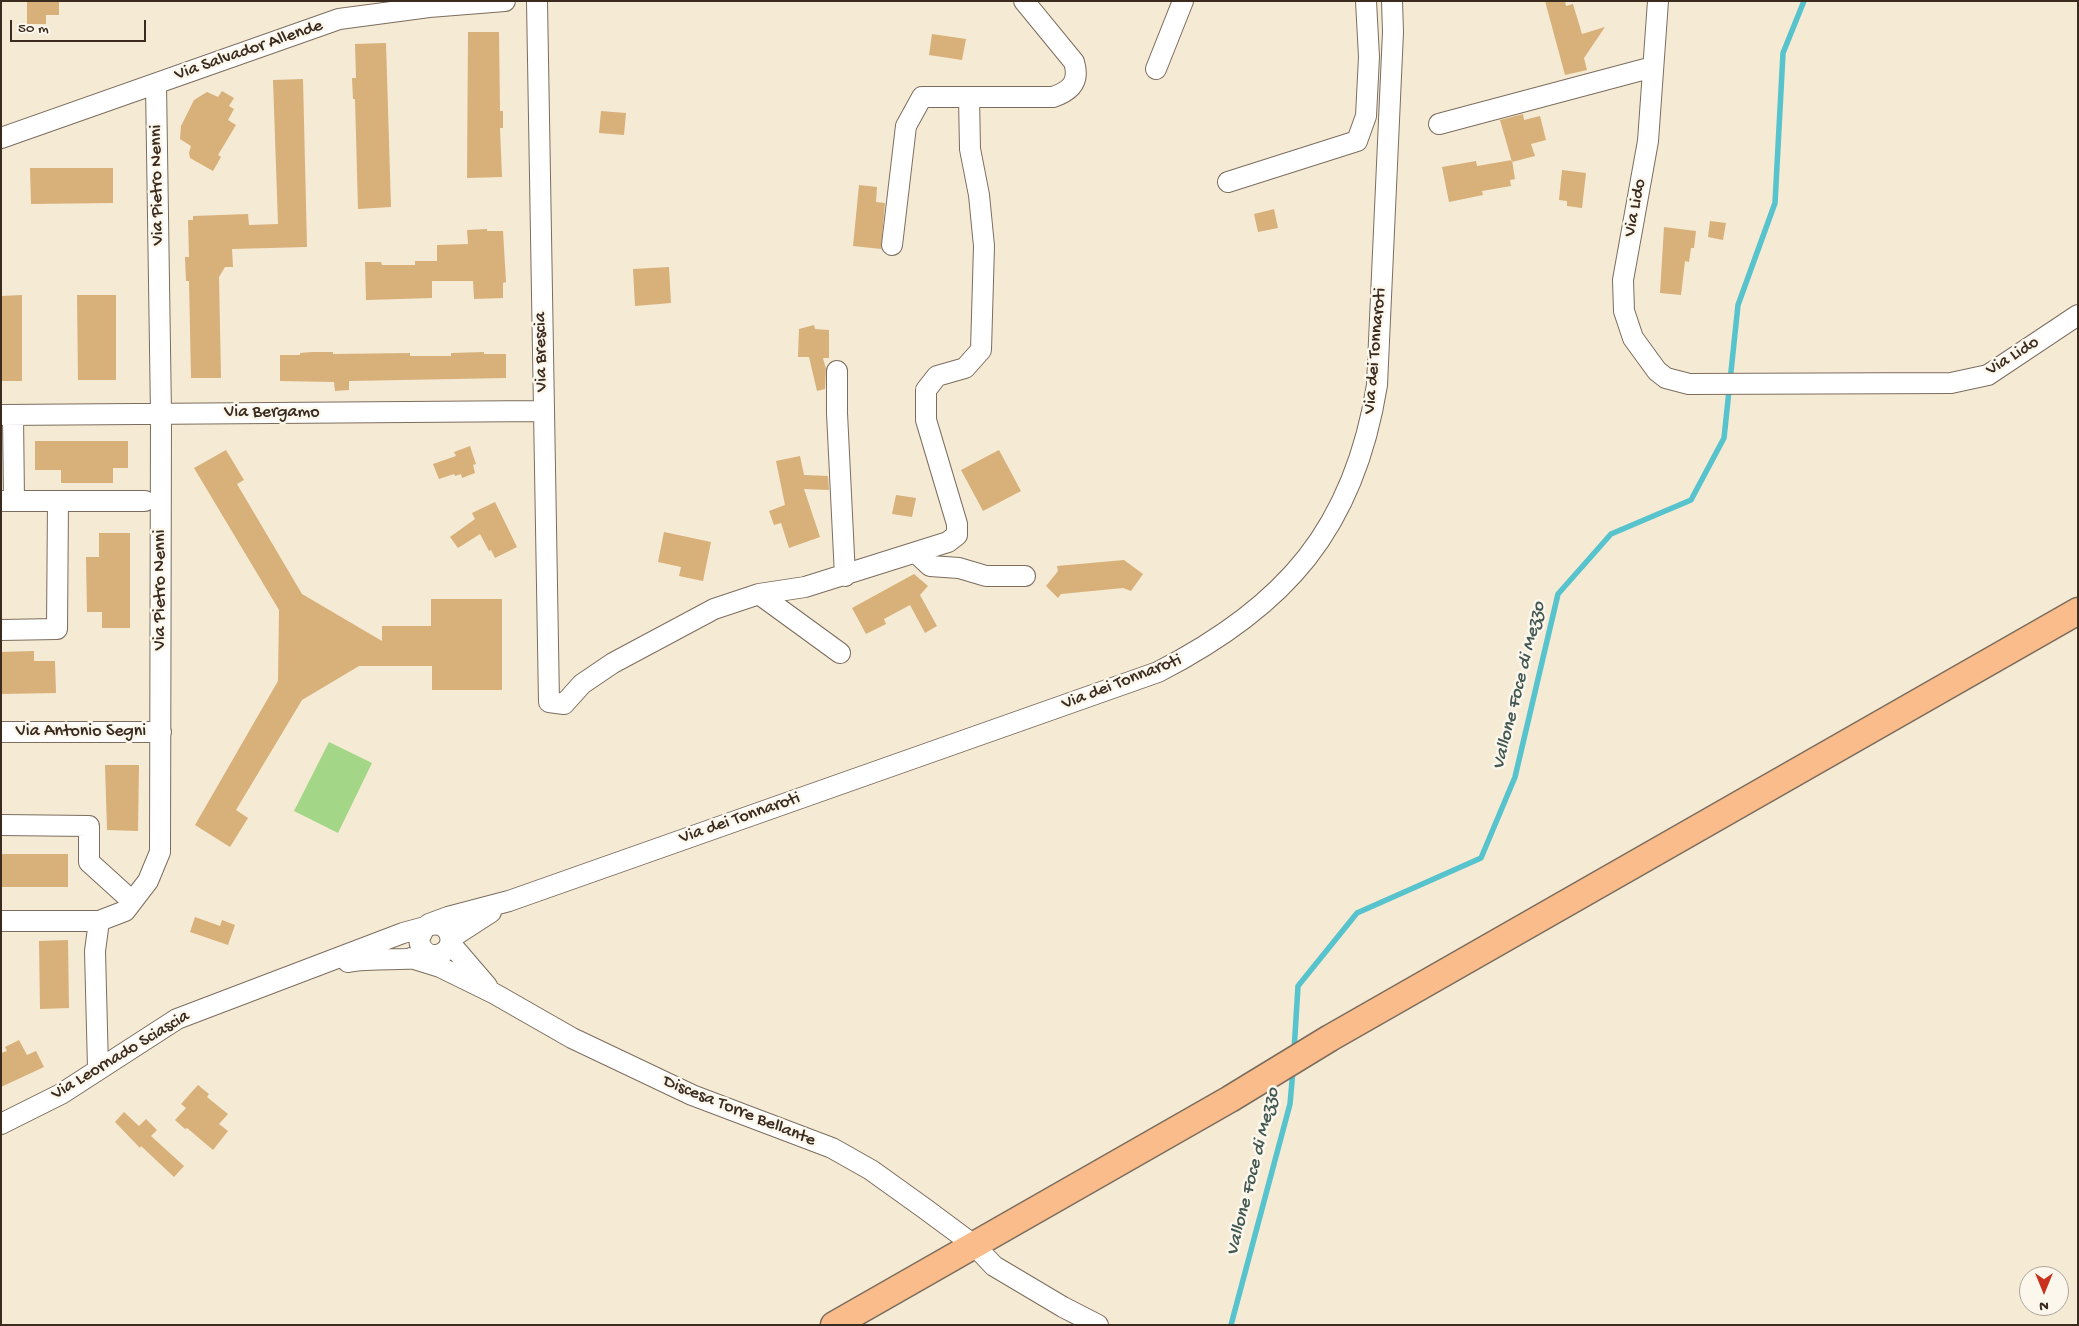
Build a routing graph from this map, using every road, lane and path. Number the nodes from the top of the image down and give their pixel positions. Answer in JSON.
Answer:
{"nodes":[{"id":1,"x":505,"y":1,"type":"edge"},
{"id":2,"x":537,"y":1,"type":"edge"},
{"id":3,"x":1024,"y":1,"type":"edge"},
{"id":4,"x":1183,"y":1,"type":"edge"},
{"id":5,"x":1366,"y":1,"type":"edge"},
{"id":6,"x":1392,"y":1,"type":"edge"},
{"id":7,"x":1658,"y":1,"type":"edge"},
{"id":8,"x":1653,"y":67,"type":"junction"},
{"id":9,"x":1156,"y":69,"type":"dead end"},
{"id":10,"x":156,"y":84,"type":"junction"},
{"id":11,"x":969,"y":97,"type":"junction"},
{"id":12,"x":1439,"y":124,"type":"dead end"},
{"id":13,"x":1,"y":138,"type":"edge"},
{"id":14,"x":1228,"y":182,"type":"dead end"},
{"id":15,"x":892,"y":244,"type":"dead end"},
{"id":16,"x":2078,"y":315,"type":"edge"},
{"id":17,"x":837,"y":371,"type":"dead end"},
{"id":18,"x":543,"y":411,"type":"junction"},
{"id":19,"x":161,"y":414,"type":"junction"},
{"id":20,"x":7,"y":415,"type":"edge"},
{"id":21,"x":8,"y":501,"type":"edge"},
{"id":22,"x":58,"y":501,"type":"junction"},
{"id":23,"x":144,"y":501,"type":"dead end"},
{"id":24,"x":916,"y":553,"type":"junction"},
{"id":25,"x":845,"y":576,"type":"junction"},
{"id":26,"x":1025,"y":576,"type":"dead end"},
{"id":27,"x":759,"y":594,"type":"junction"},
{"id":28,"x":2078,"y":611,"type":"edge"},
{"id":29,"x":1,"y":630,"type":"edge"},
{"id":30,"x":840,"y":653,"type":"dead end"},
{"id":31,"x":1,"y":732,"type":"edge"},
{"id":32,"x":161,"y":732,"type":"junction"},
{"id":33,"x":1,"y":825,"type":"edge"},
{"id":34,"x":132,"y":901,"type":"junction"},
{"id":35,"x":509,"y":901,"type":"junction"},
{"id":36,"x":1,"y":921,"type":"edge"},
{"id":37,"x":99,"y":921,"type":"junction"},
{"id":38,"x":427,"y":926,"type":"junction"},
{"id":39,"x":434,"y":953,"type":"junction"},
{"id":40,"x":300,"y":971,"type":"junction"},
{"id":41,"x":98,"y":1068,"type":"junction"},
{"id":42,"x":1,"y":1124,"type":"edge"},
{"id":43,"x":974,"y":1245,"type":"junction"},
{"id":44,"x":834,"y":1325,"type":"edge"},
{"id":45,"x":1098,"y":1325,"type":"edge"}],
"edges":[{"from":1,"to":10,"type":"street","name":"Via Salvador Allende"},
{"from":2,"to":18,"type":"street","name":"Via Brescia"},
{"from":3,"to":11,"type":"street"},
{"from":4,"to":9,"type":"street"},
{"from":5,"to":14,"type":"street"},
{"from":6,"to":35,"type":"street","name":"Via dei Tonnaroti"},
{"from":7,"to":8,"type":"street","name":"Via Lido"},
{"from":8,"to":12,"type":"street"},
{"from":8,"to":16,"type":"street","name":"Via Lido"},
{"from":10,"to":13,"type":"street","name":"Via Salvador Allende"},
{"from":10,"to":19,"type":"street","name":"Via Pietro Nenni"},
{"from":11,"to":15,"type":"street"},
{"from":11,"to":24,"type":"street"},
{"from":17,"to":25,"type":"street"},
{"from":18,"to":19,"type":"street","name":"Via Bergamo"},
{"from":18,"to":27,"type":"street","name":"Via Brescia"},
{"from":19,"to":20,"type":"street","name":"Via Bergamo"},
{"from":19,"to":32,"type":"street","name":"Via Pietro Nenni"},
{"from":20,"to":21,"type":"street"},
{"from":21,"to":22,"type":"street"},
{"from":22,"to":23,"type":"street"},
{"from":22,"to":29,"type":"street"},
{"from":24,"to":25,"type":"street"},
{"from":24,"to":26,"type":"street"},
{"from":25,"to":27,"type":"street"},
{"from":27,"to":30,"type":"street"},
{"from":28,"to":43,"type":"main road"},
{"from":31,"to":32,"type":"street","name":"Via Antonio Segni"},
{"from":32,"to":34,"type":"street","name":"Via Pietro Nenni"},
{"from":33,"to":34,"type":"street"},
{"from":34,"to":37,"type":"street","name":"Via Pietro Nenni"},
{"from":35,"to":38,"type":"street"},
{"from":35,"to":39,"type":"street"},
{"from":36,"to":37,"type":"street"},
{"from":37,"to":41,"type":"street"},
{"from":38,"to":39,"type":"street"},
{"from":38,"to":39,"type":"street","name":"Discesa Torre Bellante"},
{"from":38,"to":40,"type":"street"},
{"from":39,"to":40,"type":"street"},
{"from":39,"to":43,"type":"street","name":"Discesa Torre Bellante"},
{"from":40,"to":41,"type":"street","name":"Via Leornado Sciascia"},
{"from":41,"to":42,"type":"street","name":"Via Leornado Sciascia"},
{"from":43,"to":44,"type":"main road"},
{"from":43,"to":45,"type":"street","name":"Discesa Torre Bellante"}]}
